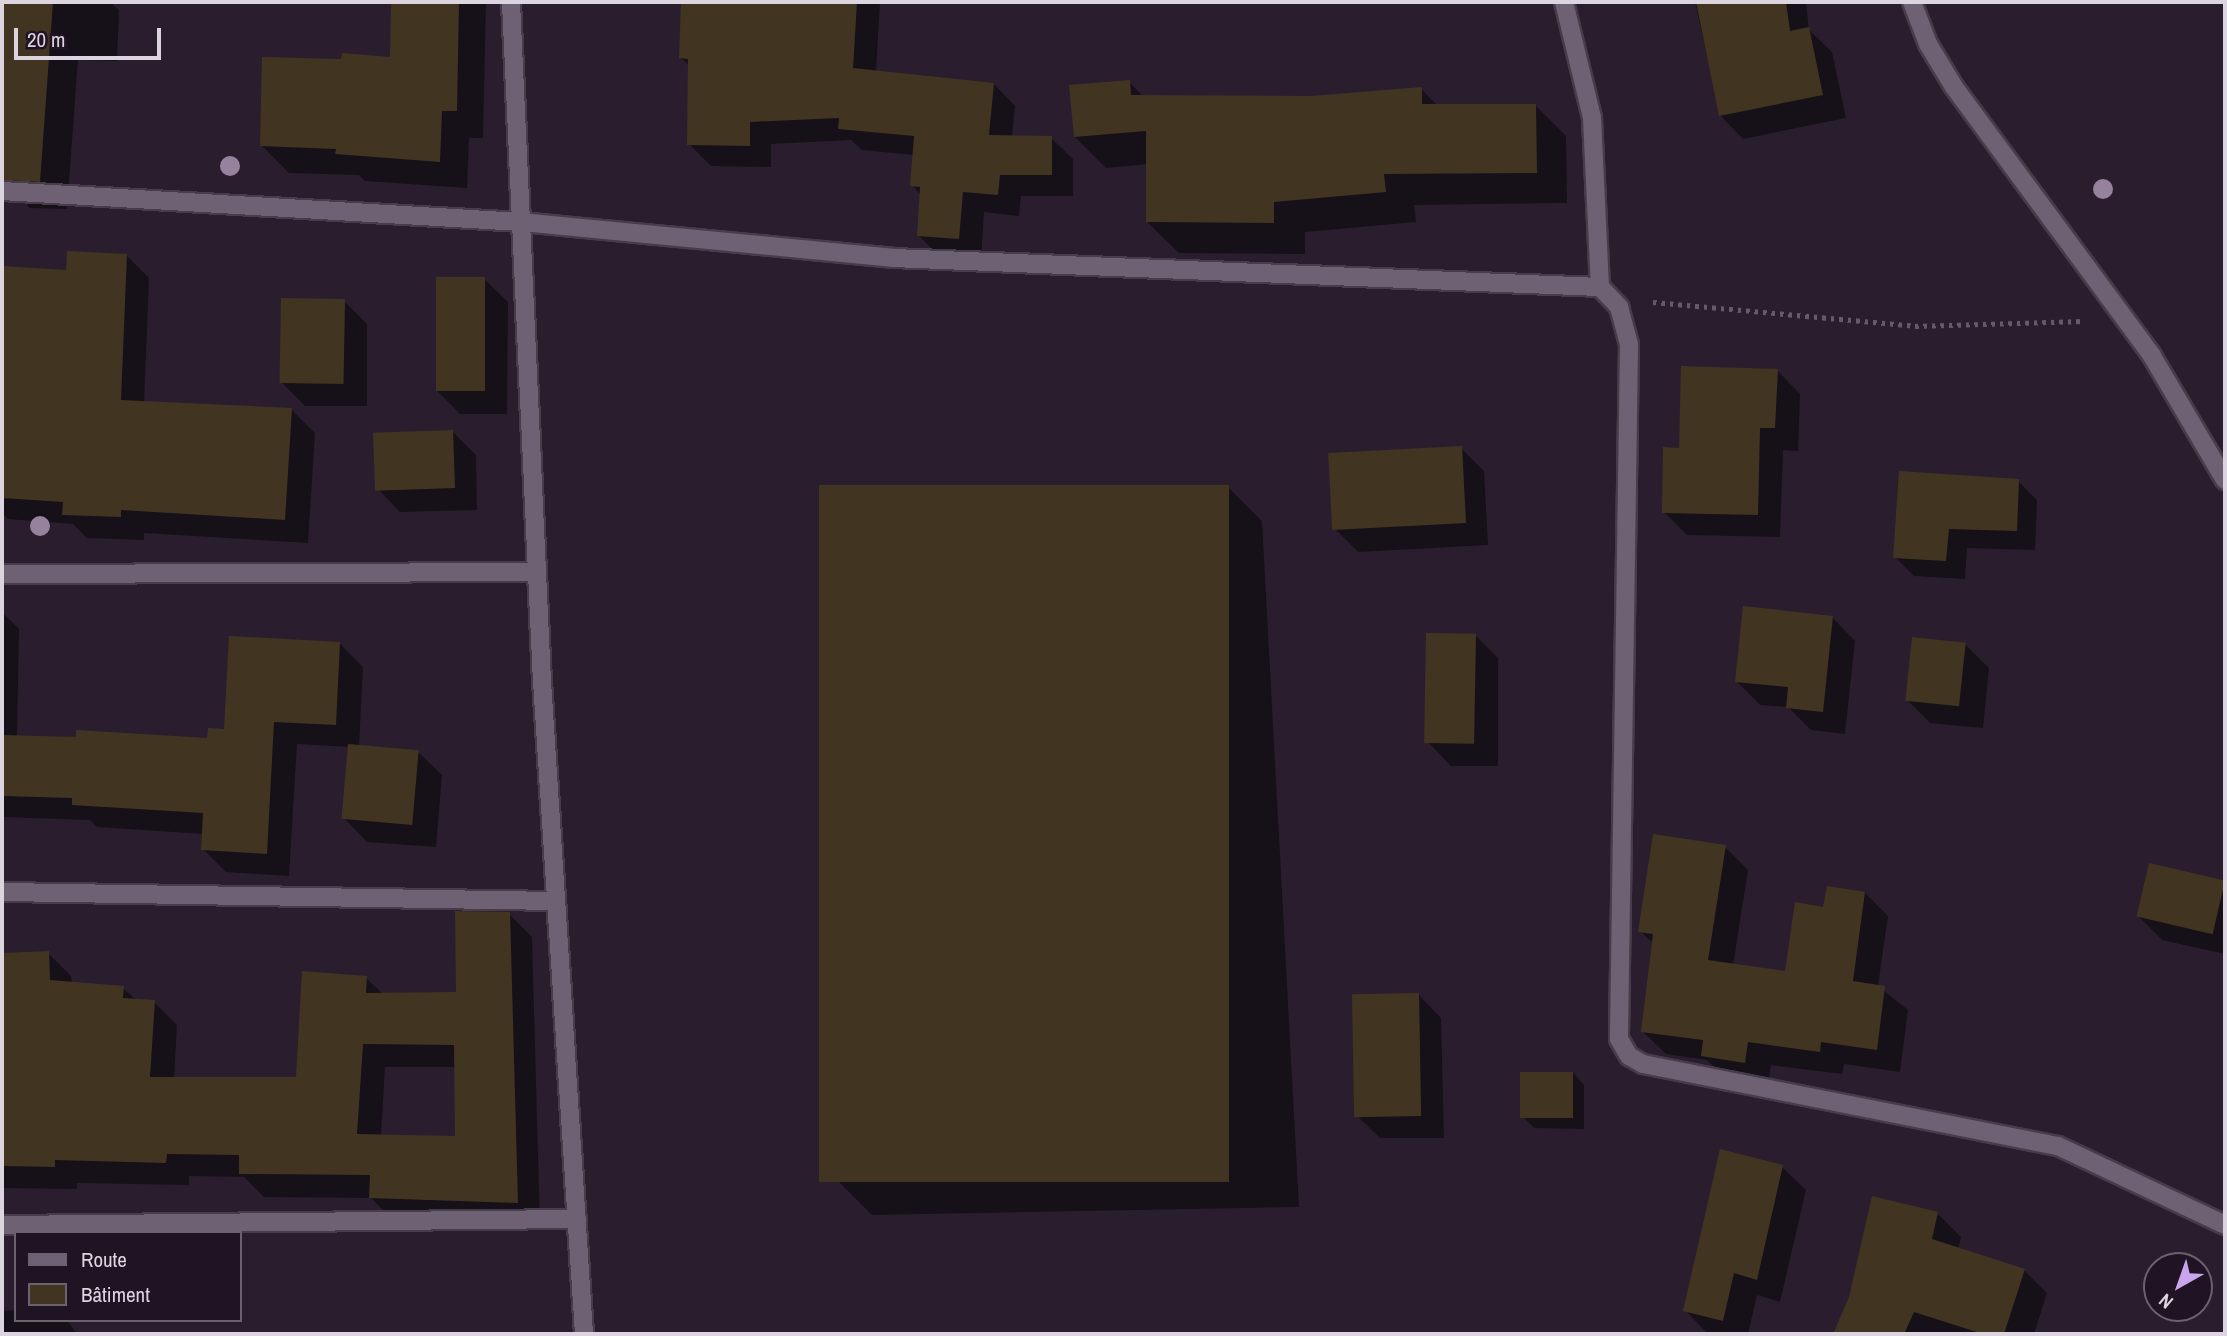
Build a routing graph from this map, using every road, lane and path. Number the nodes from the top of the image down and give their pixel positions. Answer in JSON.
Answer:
{"nodes":[{"id":1,"x":511,"y":2,"type":"edge"},
{"id":2,"x":1564,"y":2,"type":"edge"},
{"id":3,"x":1912,"y":2,"type":"edge"},
{"id":4,"x":2,"y":191,"type":"edge"},
{"id":5,"x":521,"y":222,"type":"junction"},
{"id":6,"x":1605,"y":293,"type":"junction"},
{"id":7,"x":2125,"y":320,"type":"junction"},
{"id":8,"x":2225,"y":480,"type":"edge"},
{"id":9,"x":537,"y":572,"type":"junction"},
{"id":10,"x":2,"y":574,"type":"edge"},
{"id":11,"x":2,"y":892,"type":"edge"},
{"id":12,"x":556,"y":901,"type":"junction"},
{"id":13,"x":577,"y":1219,"type":"junction"},
{"id":14,"x":2,"y":1225,"type":"edge"},
{"id":15,"x":2225,"y":1225,"type":"edge"},
{"id":16,"x":584,"y":1334,"type":"edge"}],
"edges":[{"from":1,"to":5,"type":"street"},
{"from":2,"to":6,"type":"street"},
{"from":3,"to":7,"type":"street"},
{"from":4,"to":5,"type":"street"},
{"from":5,"to":6,"type":"street"},
{"from":5,"to":9,"type":"street"},
{"from":6,"to":7,"type":"path"},
{"from":6,"to":15,"type":"street"},
{"from":7,"to":8,"type":"street"},
{"from":9,"to":10,"type":"street"},
{"from":9,"to":12,"type":"street"},
{"from":11,"to":12,"type":"street"},
{"from":12,"to":13,"type":"street"},
{"from":13,"to":14,"type":"street"},
{"from":13,"to":16,"type":"street"}]}
